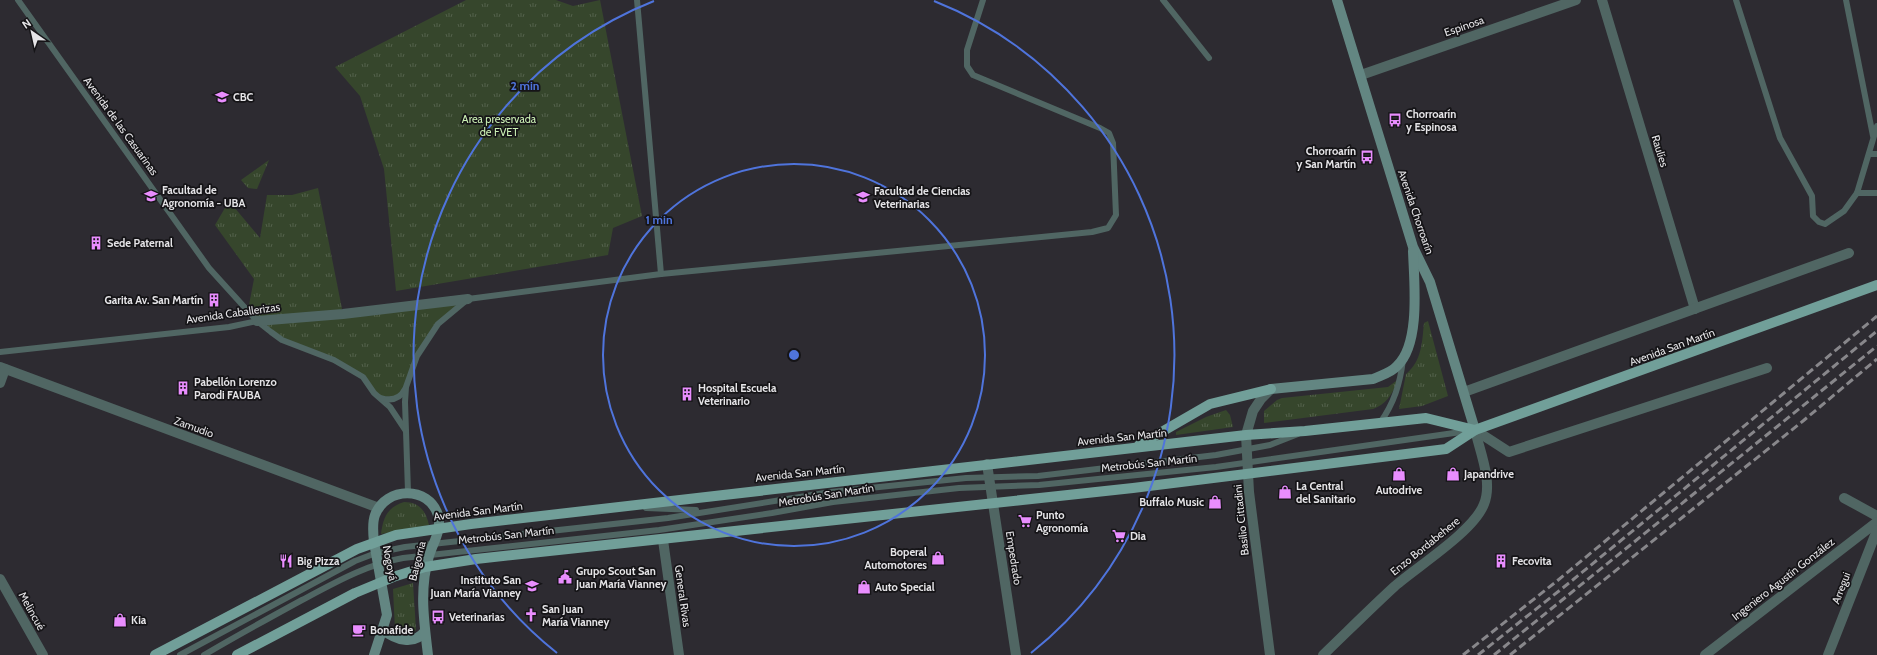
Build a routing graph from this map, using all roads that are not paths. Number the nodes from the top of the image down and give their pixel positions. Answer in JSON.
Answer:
{"nodes":[{"id":1,"x":18,"y":0,"type":"edge"},
{"id":2,"x":637,"y":0,"type":"edge"},
{"id":3,"x":983,"y":0,"type":"edge"},
{"id":4,"x":1163,"y":0,"type":"edge"},
{"id":5,"x":1338,"y":0,"type":"edge"},
{"id":6,"x":1576,"y":0,"type":"edge"},
{"id":7,"x":1602,"y":0,"type":"edge"},
{"id":8,"x":1736,"y":0,"type":"edge"},
{"id":9,"x":1846,"y":0,"type":"edge"},
{"id":10,"x":1208,"y":58,"type":"dead end"},
{"id":11,"x":1361,"y":75,"type":"junction"},
{"id":12,"x":1877,"y":126,"type":"edge"},
{"id":13,"x":1874,"y":137,"type":"junction"},
{"id":14,"x":1868,"y":154,"type":"junction"},
{"id":15,"x":1877,"y":154,"type":"edge"},
{"id":16,"x":1857,"y":193,"type":"junction"},
{"id":17,"x":1877,"y":193,"type":"edge"},
{"id":18,"x":1413,"y":247,"type":"junction"},
{"id":19,"x":1849,"y":253,"type":"dead end"},
{"id":20,"x":661,"y":274,"type":"junction"},
{"id":21,"x":1877,"y":286,"type":"edge"},
{"id":22,"x":468,"y":298,"type":"junction"},
{"id":23,"x":1695,"y":309,"type":"junction"},
{"id":24,"x":257,"y":321,"type":"junction"},
{"id":25,"x":0,"y":352,"type":"edge"},
{"id":26,"x":1403,"y":359,"type":"junction"},
{"id":27,"x":3,"y":368,"type":"edge"},
{"id":28,"x":1766,"y":368,"type":"dead end"},
{"id":29,"x":0,"y":383,"type":"edge"},
{"id":30,"x":406,"y":387,"type":"junction"},
{"id":31,"x":1271,"y":389,"type":"junction"},
{"id":32,"x":1464,"y":392,"type":"junction"},
{"id":33,"x":380,"y":397,"type":"junction"},
{"id":34,"x":1380,"y":423,"type":"junction"},
{"id":35,"x":1475,"y":430,"type":"junction"},
{"id":36,"x":406,"y":431,"type":"junction"},
{"id":37,"x":1305,"y":431,"type":"junction"},
{"id":38,"x":1246,"y":435,"type":"junction"},
{"id":39,"x":1134,"y":448,"type":"junction"},
{"id":40,"x":1247,"y":450,"type":"junction"},
{"id":41,"x":1247,"y":462,"type":"junction"},
{"id":42,"x":987,"y":464,"type":"junction"},
{"id":43,"x":1248,"y":474,"type":"junction"},
{"id":44,"x":990,"y":482,"type":"junction"},
{"id":45,"x":408,"y":492,"type":"junction"},
{"id":46,"x":1844,"y":498,"type":"dead end"},
{"id":47,"x":994,"y":502,"type":"junction"},
{"id":48,"x":615,"y":506,"type":"junction"},
{"id":49,"x":379,"y":508,"type":"junction"},
{"id":50,"x":710,"y":511,"type":"junction"},
{"id":51,"x":1877,"y":516,"type":"edge"},
{"id":52,"x":1877,"y":522,"type":"edge"},
{"id":53,"x":440,"y":529,"type":"junction"},
{"id":54,"x":1877,"y":530,"type":"edge"},
{"id":55,"x":663,"y":540,"type":"junction"},
{"id":56,"x":374,"y":542,"type":"junction"},
{"id":57,"x":433,"y":543,"type":"junction"},
{"id":58,"x":376,"y":553,"type":"junction"},
{"id":59,"x":429,"y":554,"type":"junction"},
{"id":60,"x":378,"y":564,"type":"junction"},
{"id":61,"x":425,"y":567,"type":"junction"},
{"id":62,"x":0,"y":579,"type":"edge"},
{"id":63,"x":381,"y":582,"type":"junction"},
{"id":64,"x":383,"y":630,"type":"junction"},
{"id":65,"x":425,"y":631,"type":"junction"},
{"id":66,"x":43,"y":655,"type":"edge"},
{"id":67,"x":155,"y":655,"type":"edge"},
{"id":68,"x":180,"y":655,"type":"edge"},
{"id":69,"x":204,"y":655,"type":"edge"},
{"id":70,"x":237,"y":655,"type":"edge"},
{"id":71,"x":374,"y":655,"type":"edge"},
{"id":72,"x":428,"y":655,"type":"edge"},
{"id":73,"x":678,"y":655,"type":"edge"},
{"id":74,"x":1016,"y":655,"type":"edge"},
{"id":75,"x":1270,"y":655,"type":"edge"},
{"id":76,"x":1323,"y":655,"type":"edge"},
{"id":77,"x":1704,"y":655,"type":"edge"},
{"id":78,"x":1828,"y":655,"type":"edge"}],
"edges":[{"from":1,"to":24,"type":"lane","name":"Avenida de las Casuarinas"},
{"from":2,"to":20,"type":"lane"},
{"from":3,"to":20,"type":"lane"},
{"from":4,"to":10,"type":"lane"},
{"from":5,"to":11,"type":"main road","name":"Avenida Chorroarín"},
{"from":6,"to":11,"type":"street","name":"Espinosa"},
{"from":7,"to":23,"type":"street","name":"Raulíes"},
{"from":8,"to":16,"type":"lane"},
{"from":9,"to":13,"type":"lane"},
{"from":11,"to":18,"type":"main road","name":"Avenida Chorroarín"},
{"from":12,"to":13,"type":"lane"},
{"from":13,"to":14,"type":"lane"},
{"from":14,"to":15,"type":"lane"},
{"from":14,"to":16,"type":"lane"},
{"from":16,"to":17,"type":"lane"},
{"from":18,"to":26,"type":"main road"},
{"from":18,"to":32,"type":"main road","name":"Avenida Chorroarín"},
{"from":19,"to":23,"type":"street"},
{"from":20,"to":22,"type":"lane"},
{"from":21,"to":35,"type":"main road","name":"Avenida San Martín"},
{"from":22,"to":24,"type":"street","name":"Avenida Caballerizas"},
{"from":22,"to":30,"type":"lane"},
{"from":23,"to":32,"type":"street"},
{"from":24,"to":25,"type":"lane","name":"Avenida Caballerizas"},
{"from":24,"to":33,"type":"lane","name":"Avenida de las Casuarinas"},
{"from":26,"to":31,"type":"main road"},
{"from":26,"to":34,"type":"lane"},
{"from":27,"to":29,"type":"street"},
{"from":27,"to":49,"type":"street","name":"Zamudio"},
{"from":28,"to":35,"type":"street","name":"Avenida San Martín"},
{"from":30,"to":33,"type":"lane"},
{"from":30,"to":36,"type":"lane"},
{"from":31,"to":38,"type":"street","name":"Basilio Cittadini"},
{"from":31,"to":39,"type":"main road"},
{"from":32,"to":35,"type":"main road","name":"Avenida Chorroarín"},
{"from":33,"to":36,"type":"lane","name":"Avenida de las Casuarinas"},
{"from":34,"to":35,"type":"main road","name":"Avenida San Martín"},
{"from":34,"to":37,"type":"main road","name":"Avenida San Martín"},
{"from":35,"to":41,"type":"lane","name":"Metrobús San Martín"},
{"from":35,"to":43,"type":"main road","name":"Avenida San Martín"},
{"from":35,"to":76,"type":"street","name":"Enzo Bordabehere"},
{"from":36,"to":45,"type":"lane"},
{"from":37,"to":38,"type":"main road","name":"Avenida San Martín"},
{"from":37,"to":40,"type":"lane","name":"Metrobús San Martín"},
{"from":38,"to":39,"type":"main road","name":"Avenida San Martín"},
{"from":38,"to":40,"type":"street","name":"Basilio Cittadini"},
{"from":39,"to":42,"type":"main road","name":"Avenida San Martín"},
{"from":40,"to":41,"type":"street","name":"Basilio Cittadini"},
{"from":40,"to":44,"type":"lane","name":"Metrobús San Martín"},
{"from":41,"to":43,"type":"street","name":"Basilio Cittadini"},
{"from":41,"to":44,"type":"lane","name":"Metrobús San Martín"},
{"from":42,"to":44,"type":"street","name":"Empedrado"},
{"from":42,"to":48,"type":"main road","name":"Avenida San Martín"},
{"from":43,"to":47,"type":"main road","name":"Avenida San Martín"},
{"from":43,"to":75,"type":"street","name":"Basilio Cittadini"},
{"from":44,"to":47,"type":"street","name":"Empedrado"},
{"from":44,"to":50,"type":"lane","name":"Metrobús San Martín"},
{"from":44,"to":59,"type":"lane","name":"Metrobús San Martín"},
{"from":45,"to":49,"type":"main road"},
{"from":45,"to":53,"type":"main road"},
{"from":46,"to":51,"type":"street"},
{"from":47,"to":55,"type":"main road","name":"Avenida San Martín"},
{"from":47,"to":74,"type":"street","name":"Empedrado"},
{"from":48,"to":50,"type":"lane","name":"Metrobús San Martín"},
{"from":48,"to":53,"type":"main road","name":"Avenida San Martín"},
{"from":49,"to":56,"type":"main road","name":"Nogoyá"},
{"from":50,"to":57,"type":"lane","name":"Metrobús San Martín"},
{"from":52,"to":77,"type":"street","name":"Ingeniero Agustín González"},
{"from":53,"to":56,"type":"main road","name":"Avenida San Martín"},
{"from":53,"to":57,"type":"main road","name":"Baigorria"},
{"from":54,"to":78,"type":"street","name":"Arregui"},
{"from":55,"to":61,"type":"main road","name":"Avenida San Martín"},
{"from":55,"to":73,"type":"street","name":"General Rivas"},
{"from":56,"to":58,"type":"main road","name":"Nogoyá"},
{"from":56,"to":67,"type":"main road","name":"Avenida San Martín"},
{"from":57,"to":58,"type":"lane","name":"Metrobús San Martín"},
{"from":57,"to":59,"type":"main road","name":"Baigorria"},
{"from":58,"to":60,"type":"main road","name":"Nogoyá"},
{"from":58,"to":68,"type":"lane","name":"Metrobús San Martín"},
{"from":59,"to":60,"type":"lane","name":"Metrobús San Martín"},
{"from":59,"to":61,"type":"main road","name":"Baigorria"},
{"from":60,"to":63,"type":"main road","name":"Nogoyá"},
{"from":60,"to":69,"type":"lane","name":"Metrobús San Martín"},
{"from":61,"to":63,"type":"main road","name":"Avenida San Martín"},
{"from":61,"to":65,"type":"main road","name":"Baigorria"},
{"from":62,"to":66,"type":"street","name":"Melincué"},
{"from":63,"to":64,"type":"main road","name":"Nogoyá"},
{"from":63,"to":70,"type":"main road","name":"Avenida San Martín"},
{"from":64,"to":65,"type":"main road"},
{"from":64,"to":71,"type":"main road","name":"Nogoyá"},
{"from":65,"to":72,"type":"main road","name":"Baigorria"}]}
